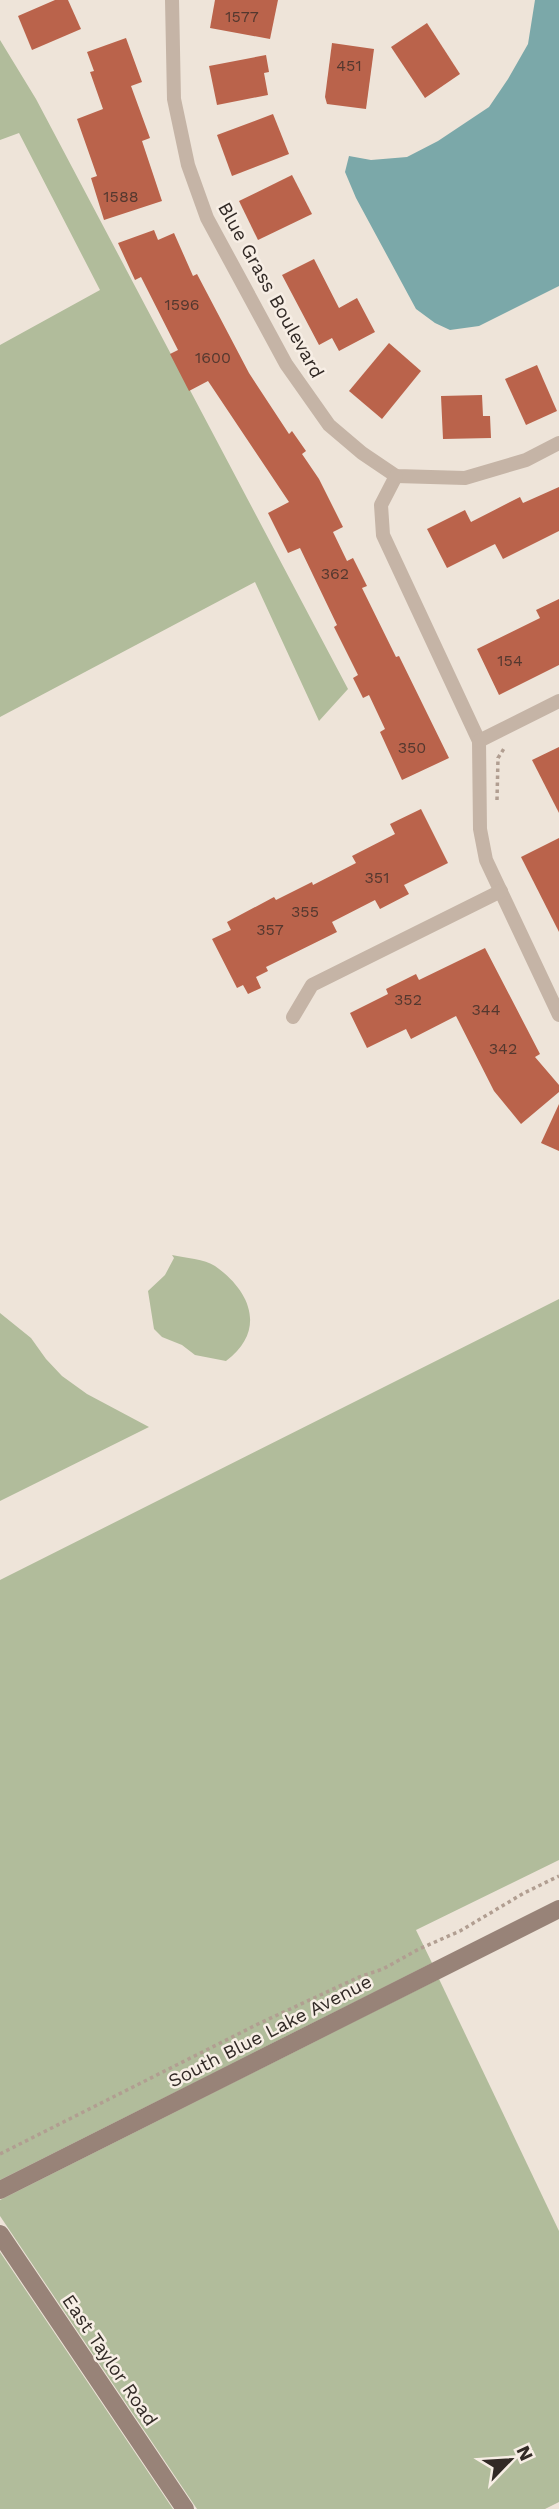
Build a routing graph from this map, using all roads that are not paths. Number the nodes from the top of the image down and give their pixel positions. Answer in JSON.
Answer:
{"nodes":[{"id":1,"x":172,"y":0,"type":"edge"},
{"id":2,"x":559,"y":443,"type":"edge"},
{"id":3,"x":396,"y":476,"type":"junction"},
{"id":4,"x":559,"y":701,"type":"edge"},
{"id":5,"x":479,"y":741,"type":"junction"},
{"id":6,"x":501,"y":891,"type":"junction"},
{"id":7,"x":559,"y":1015,"type":"edge"},
{"id":8,"x":293,"y":1017,"type":"dead end"},
{"id":9,"x":559,"y":1909,"type":"edge"},
{"id":10,"x":0,"y":2190,"type":"edge"},
{"id":11,"x":0,"y":2234,"type":"edge"},
{"id":12,"x":185,"y":2509,"type":"edge"}],
"edges":[{"from":1,"to":3,"type":"street","name":"Blue Grass Boulevard"},
{"from":2,"to":3,"type":"street"},
{"from":3,"to":5,"type":"street"},
{"from":4,"to":5,"type":"street"},
{"from":5,"to":6,"type":"street"},
{"from":6,"to":7,"type":"street"},
{"from":6,"to":8,"type":"street"},
{"from":9,"to":10,"type":"main road","name":"South Blue Lake Avenue"},
{"from":11,"to":12,"type":"main road","name":"East Taylor Road"}]}
